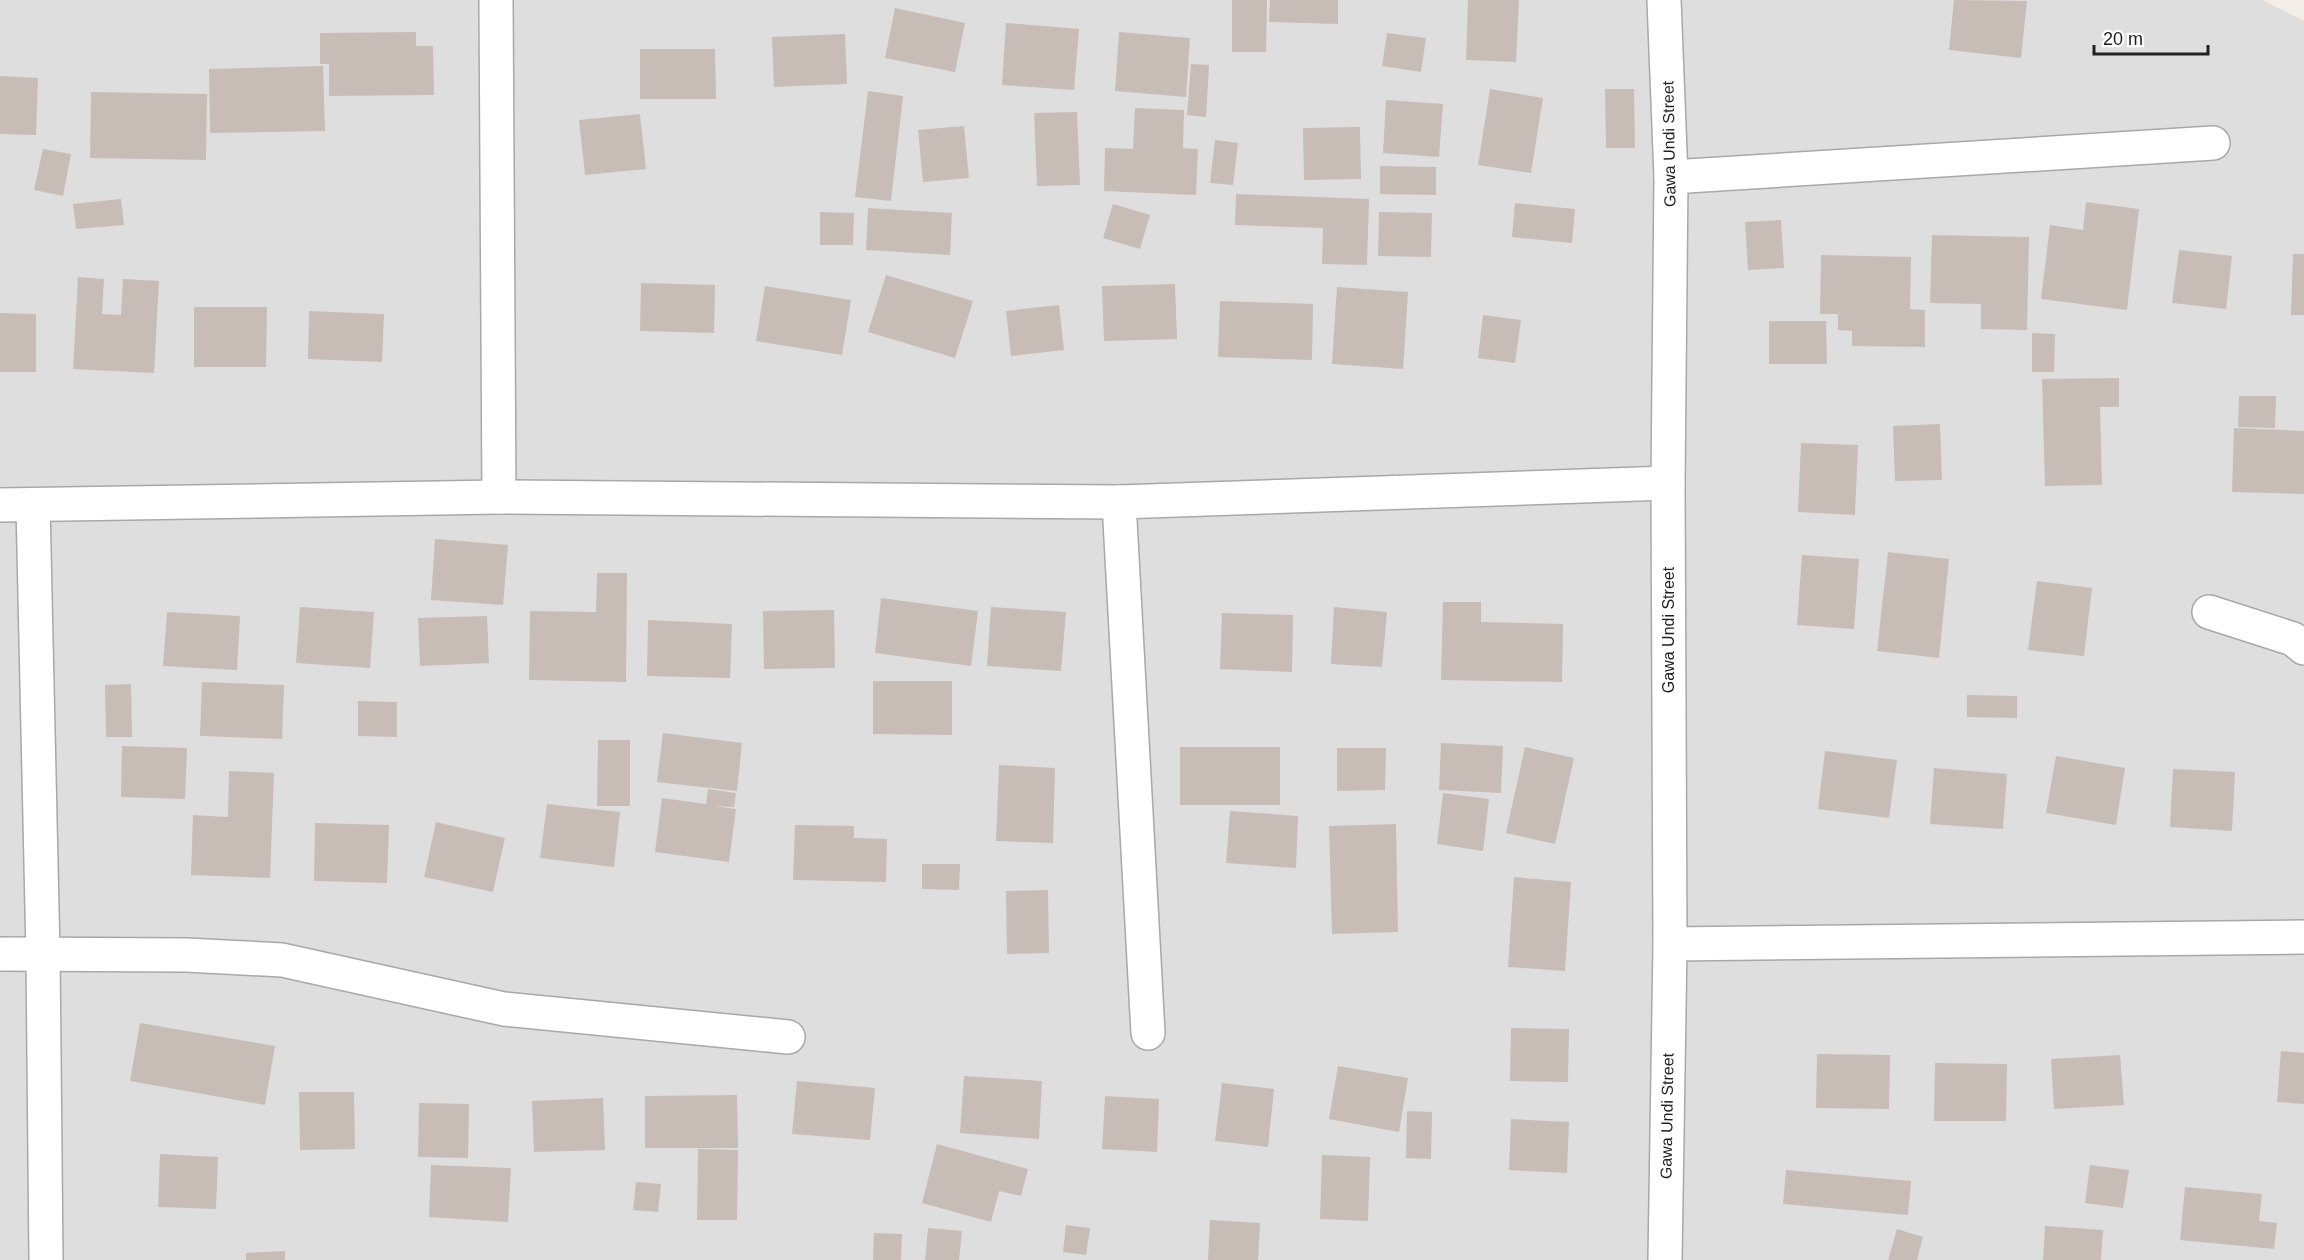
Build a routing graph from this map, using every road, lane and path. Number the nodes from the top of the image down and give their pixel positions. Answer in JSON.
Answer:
{"nodes":[{"id":1,"x":496,"y":0,"type":"edge"},
{"id":2,"x":1664,"y":0,"type":"edge"},
{"id":3,"x":2213,"y":143,"type":"dead end"},
{"id":4,"x":1671,"y":177,"type":"junction"},
{"id":5,"x":1668,"y":483,"type":"junction"},
{"id":6,"x":499,"y":498,"type":"junction"},
{"id":7,"x":1119,"y":502,"type":"junction"},
{"id":8,"x":0,"y":505,"type":"edge"},
{"id":9,"x":33,"y":505,"type":"junction"},
{"id":10,"x":2209,"y":612,"type":"dead end"},
{"id":11,"x":2304,"y":648,"type":"edge"},
{"id":12,"x":2304,"y":937,"type":"edge"},
{"id":13,"x":1670,"y":944,"type":"junction"},
{"id":14,"x":0,"y":954,"type":"edge"},
{"id":15,"x":43,"y":954,"type":"junction"},
{"id":16,"x":1148,"y":1033,"type":"dead end"},
{"id":17,"x":788,"y":1037,"type":"dead end"},
{"id":18,"x":46,"y":1260,"type":"edge"},
{"id":19,"x":1665,"y":1260,"type":"edge"}],
"edges":[{"from":1,"to":6,"type":"street"},
{"from":2,"to":4,"type":"street","name":"Gawa Undi Street"},
{"from":3,"to":4,"type":"street"},
{"from":4,"to":5,"type":"street","name":"Gawa Undi Street"},
{"from":5,"to":7,"type":"street"},
{"from":5,"to":13,"type":"street","name":"Gawa Undi Street"},
{"from":6,"to":7,"type":"street"},
{"from":6,"to":9,"type":"street"},
{"from":7,"to":16,"type":"street"},
{"from":8,"to":9,"type":"street"},
{"from":9,"to":15,"type":"street"},
{"from":10,"to":11,"type":"street"},
{"from":12,"to":13,"type":"street"},
{"from":13,"to":19,"type":"street","name":"Gawa Undi Street"},
{"from":14,"to":15,"type":"street"},
{"from":15,"to":17,"type":"street"},
{"from":15,"to":18,"type":"street"}]}
